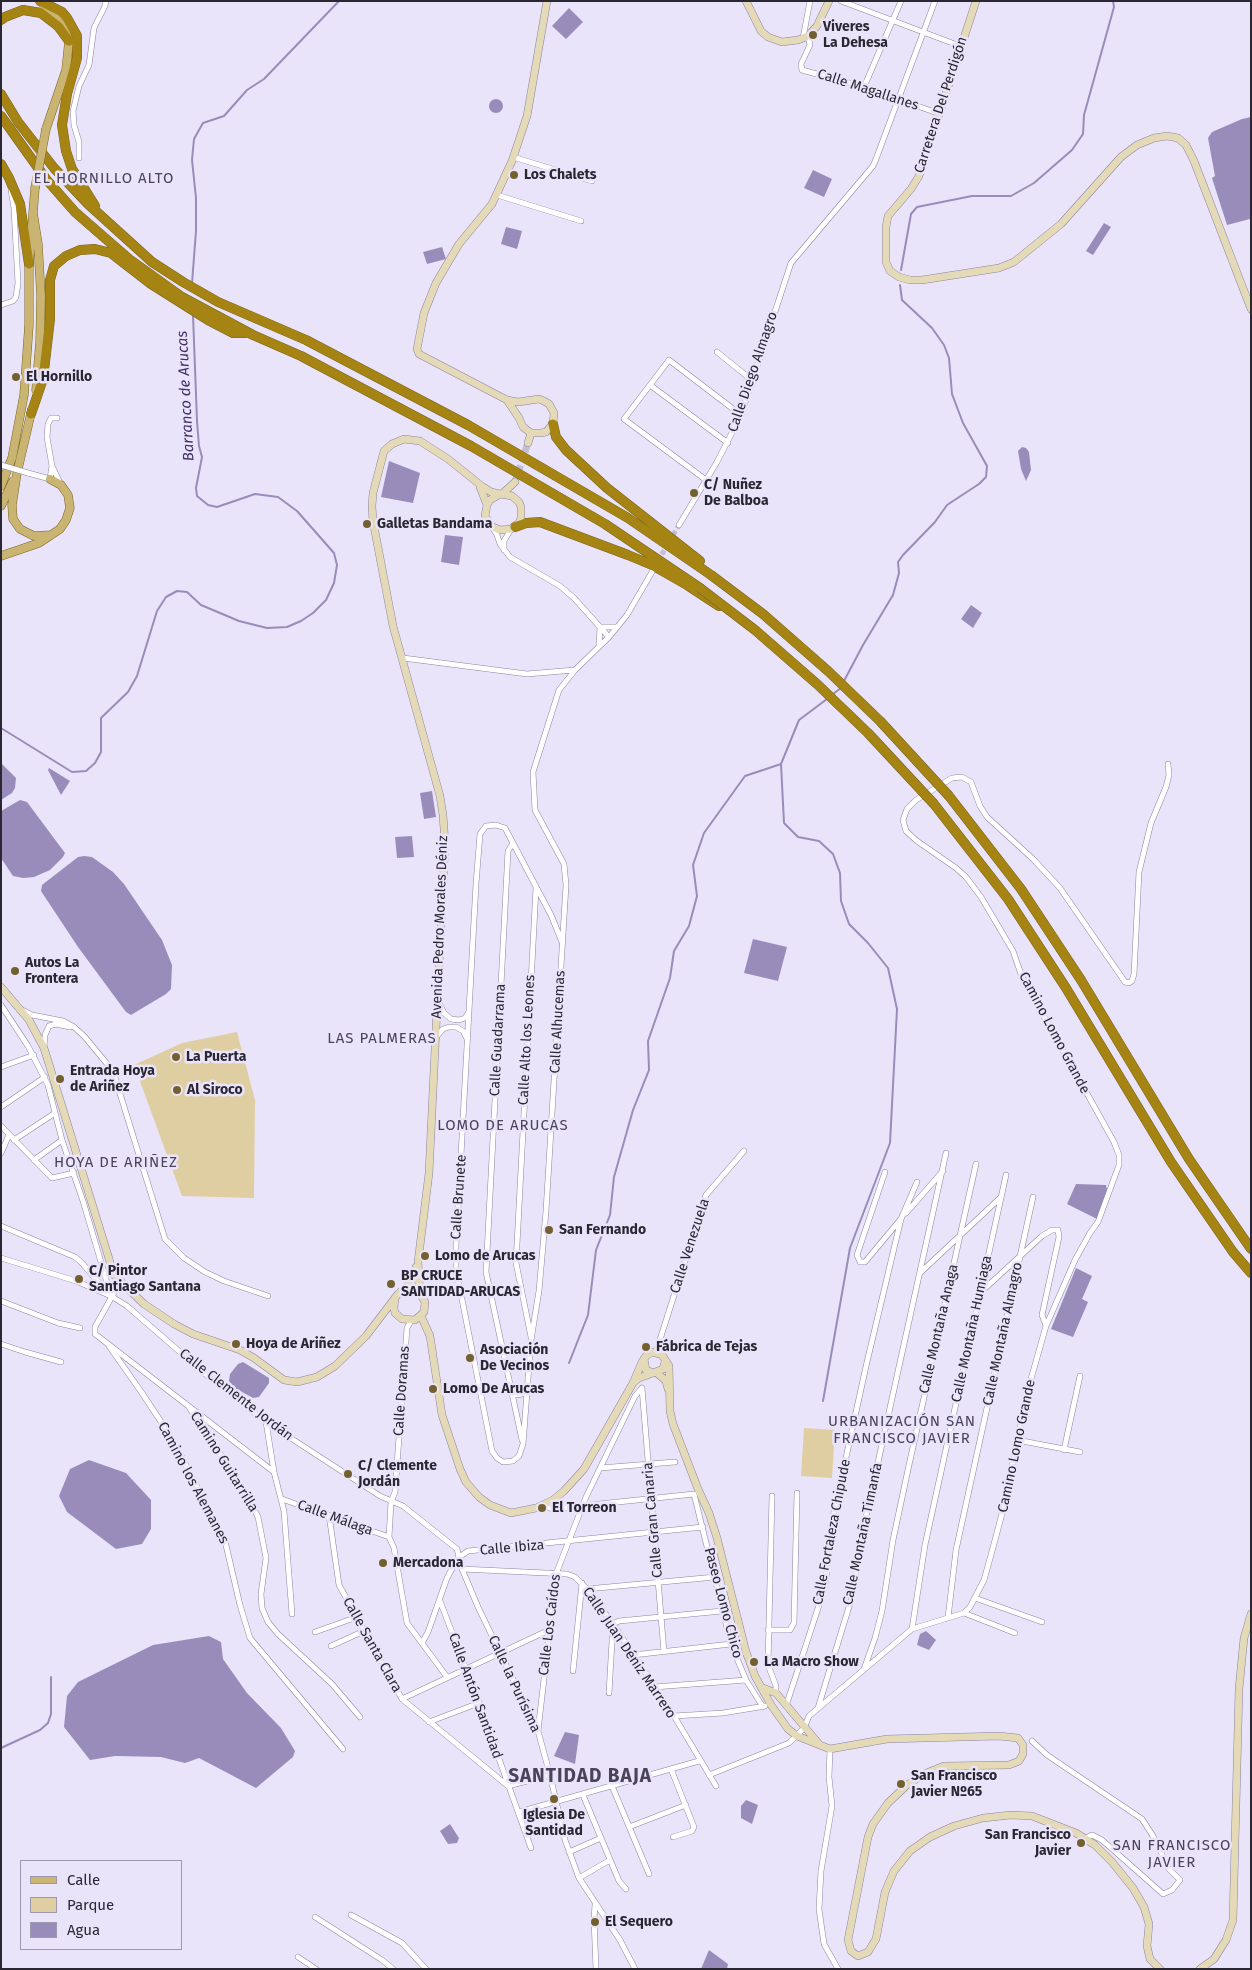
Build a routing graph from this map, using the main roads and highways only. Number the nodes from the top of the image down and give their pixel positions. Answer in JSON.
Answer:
{"nodes":[{"id":1,"x":39,"y":1,"type":"edge"},
{"id":2,"x":547,"y":1,"type":"edge"},
{"id":3,"x":746,"y":1,"type":"edge"},
{"id":4,"x":829,"y":1,"type":"edge"},
{"id":5,"x":976,"y":1,"type":"edge"},
{"id":6,"x":1,"y":20,"type":"edge"},
{"id":7,"x":69,"y":41,"type":"junction"},
{"id":8,"x":1,"y":94,"type":"edge"},
{"id":9,"x":1,"y":116,"type":"edge"},
{"id":10,"x":1,"y":164,"type":"edge"},
{"id":11,"x":33,"y":213,"type":"junction"},
{"id":12,"x":104,"y":219,"type":"junction"},
{"id":13,"x":128,"y":262,"type":"junction"},
{"id":14,"x":29,"y":264,"type":"junction"},
{"id":15,"x":1251,"y":309,"type":"edge"},
{"id":16,"x":507,"y":400,"type":"junction"},
{"id":17,"x":528,"y":402,"type":"junction"},
{"id":18,"x":31,"y":414,"type":"junction"},
{"id":19,"x":520,"y":418,"type":"junction"},
{"id":20,"x":553,"y":424,"type":"junction"},
{"id":21,"x":531,"y":433,"type":"junction"},
{"id":22,"x":528,"y":443,"type":"tunnel mouth"},
{"id":23,"x":17,"y":473,"type":"junction"},
{"id":24,"x":50,"y":479,"type":"road end"},
{"id":25,"x":478,"y":484,"type":"junction"},
{"id":26,"x":1,"y":486,"type":"edge"},
{"id":27,"x":501,"y":494,"type":"junction"},
{"id":28,"x":516,"y":498,"type":"junction"},
{"id":29,"x":487,"y":505,"type":"junction"},
{"id":30,"x":1,"y":506,"type":"edge"},
{"id":31,"x":513,"y":528,"type":"junction"},
{"id":32,"x":52,"y":535,"type":"junction"},
{"id":33,"x":1,"y":556,"type":"edge"},
{"id":34,"x":712,"y":573,"type":"junction"},
{"id":35,"x":701,"y":592,"type":"junction"},
{"id":36,"x":1,"y":987,"type":"edge"},
{"id":37,"x":1250,"y":1247,"type":"edge"},
{"id":38,"x":418,"y":1262,"type":"junction"},
{"id":39,"x":1251,"y":1273,"type":"edge"},
{"id":40,"x":420,"y":1294,"type":"junction"},
{"id":41,"x":397,"y":1296,"type":"junction"},
{"id":42,"x":400,"y":1318,"type":"junction"},
{"id":43,"x":416,"y":1319,"type":"junction"},
{"id":44,"x":377,"y":1322,"type":"junction"},
{"id":45,"x":644,"y":1359,"type":"junction"},
{"id":46,"x":665,"y":1362,"type":"junction"},
{"id":47,"x":655,"y":1373,"type":"junction"},
{"id":48,"x":633,"y":1383,"type":"junction"},
{"id":49,"x":669,"y":1391,"type":"junction"},
{"id":50,"x":1251,"y":1614,"type":"edge"},
{"id":51,"x":763,"y":1688,"type":"junction"},
{"id":52,"x":821,"y":1746,"type":"junction"},
{"id":53,"x":1160,"y":1969,"type":"edge"},
{"id":54,"x":1200,"y":1969,"type":"edge"}],
"edges":[{"from":1,"to":7,"type":"main road"},
{"from":1,"to":12,"type":"highway"},
{"from":2,"to":16,"type":"main road"},
{"from":3,"to":4,"type":"main road"},
{"from":5,"to":15,"type":"main road","name":"Carretera Del Perdigón"},
{"from":6,"to":7,"type":"highway"},
{"from":7,"to":11,"type":"main road","bridge":true},
{"from":8,"to":12,"type":"highway"},
{"from":9,"to":13,"type":"highway"},
{"from":10,"to":14,"type":"highway"},
{"from":11,"to":14,"type":"main road"},
{"from":11,"to":18,"type":"main road"},
{"from":12,"to":34,"type":"highway"},
{"from":13,"to":18,"type":"highway"},
{"from":13,"to":35,"type":"highway"},
{"from":14,"to":26,"type":"main road"},
{"from":16,"to":17,"type":"main road"},
{"from":16,"to":19,"type":"main road"},
{"from":17,"to":19,"type":"main road"},
{"from":17,"to":20,"type":"main road"},
{"from":18,"to":23,"type":"main road"},
{"from":19,"to":21,"type":"main road"},
{"from":20,"to":21,"type":"main road"},
{"from":20,"to":34,"type":"highway"},
{"from":21,"to":22,"type":"main road"},
{"from":23,"to":30,"type":"main road"},
{"from":23,"to":32,"type":"main road"},
{"from":24,"to":32,"type":"main road"},
{"from":25,"to":27,"type":"main road"},
{"from":25,"to":29,"type":"main road"},
{"from":25,"to":38,"type":"main road","name":"Avenida Pedro Morales Déniz"},
{"from":27,"to":28,"type":"main road"},
{"from":27,"to":28,"type":"main road"},
{"from":27,"to":29,"type":"main road"},
{"from":28,"to":31,"type":"main road"},
{"from":29,"to":31,"type":"main road"},
{"from":31,"to":35,"type":"highway"},
{"from":32,"to":33,"type":"main road"},
{"from":34,"to":37,"type":"highway","bridge":true},
{"from":35,"to":39,"type":"highway","bridge":true},
{"from":36,"to":44,"type":"main road"},
{"from":38,"to":40,"type":"main road"},
{"from":38,"to":41,"type":"main road"},
{"from":40,"to":41,"type":"main road"},
{"from":40,"to":43,"type":"main road"},
{"from":41,"to":42,"type":"main road"},
{"from":41,"to":44,"type":"main road"},
{"from":42,"to":43,"type":"main road"},
{"from":42,"to":44,"type":"main road"},
{"from":43,"to":48,"type":"main road"},
{"from":45,"to":46,"type":"main road"},
{"from":45,"to":47,"type":"main road"},
{"from":45,"to":48,"type":"main road"},
{"from":46,"to":47,"type":"main road"},
{"from":46,"to":49,"type":"main road"},
{"from":47,"to":48,"type":"main road"},
{"from":47,"to":49,"type":"main road"},
{"from":49,"to":51,"type":"main road"},
{"from":50,"to":54,"type":"main road"},
{"from":51,"to":52,"type":"main road"},
{"from":51,"to":52,"type":"main road"},
{"from":52,"to":53,"type":"main road"}]}
